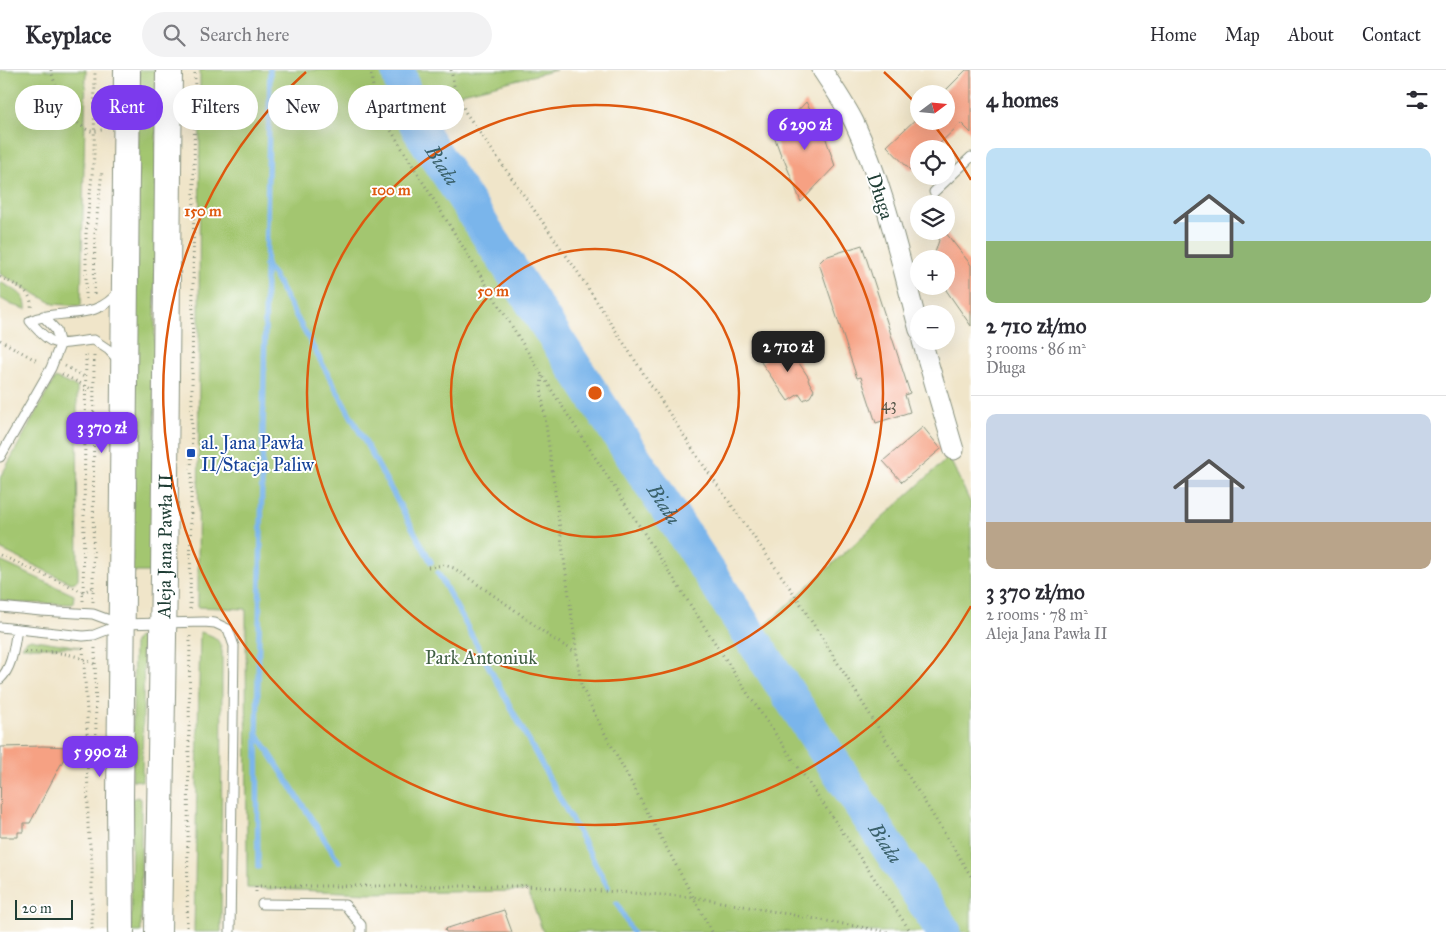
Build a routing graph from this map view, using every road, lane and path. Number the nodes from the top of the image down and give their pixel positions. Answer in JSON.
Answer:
{"nodes":[{"id":1,"x":51,"y":70,"type":"edge"},
{"id":2,"x":95,"y":70,"type":"edge"},
{"id":3,"x":127,"y":70,"type":"edge"},
{"id":4,"x":169,"y":70,"type":"edge"},
{"id":5,"x":194,"y":70,"type":"edge"},
{"id":6,"x":370,"y":70,"type":"edge"},
{"id":7,"x":451,"y":70,"type":"edge"},
{"id":8,"x":822,"y":70,"type":"edge"},
{"id":9,"x":104,"y":130,"type":"dead end"},
{"id":10,"x":94,"y":131,"type":"junction"},
{"id":11,"x":971,"y":157,"type":"edge"},
{"id":12,"x":934,"y":192,"type":"dead end"},
{"id":13,"x":124,"y":284,"type":"junction"},
{"id":14,"x":912,"y":305,"type":"edge"},
{"id":15,"x":86,"y":312,"type":"junction"},
{"id":16,"x":43,"y":316,"type":"junction"},
{"id":17,"x":86,"y":340,"type":"junction"},
{"id":18,"x":60,"y":345,"type":"junction"},
{"id":19,"x":925,"y":350,"type":"edge"},
{"id":20,"x":123,"y":368,"type":"junction"},
{"id":21,"x":542,"y":375,"type":"junction"},
{"id":22,"x":954,"y":450,"type":"dead end"},
{"id":23,"x":0,"y":457,"type":"edge"},
{"id":24,"x":0,"y":555,"type":"edge"},
{"id":25,"x":428,"y":568,"type":"dead end"},
{"id":26,"x":93,"y":588,"type":"dead end"},
{"id":27,"x":83,"y":592,"type":"junction"},
{"id":28,"x":0,"y":607,"type":"edge"},
{"id":29,"x":82,"y":613,"type":"junction"},
{"id":30,"x":163,"y":623,"type":"junction"},
{"id":31,"x":190,"y":623,"type":"junction"},
{"id":32,"x":122,"y":624,"type":"junction"},
{"id":33,"x":0,"y":627,"type":"edge"},
{"id":34,"x":17,"y":629,"type":"junction"},
{"id":35,"x":83,"y":636,"type":"junction"},
{"id":36,"x":13,"y":652,"type":"junction"},
{"id":37,"x":576,"y":652,"type":"junction"},
{"id":38,"x":83,"y":658,"type":"junction"},
{"id":39,"x":96,"y":665,"type":"dead end"},
{"id":40,"x":0,"y":679,"type":"edge"},
{"id":41,"x":120,"y":801,"type":"junction"},
{"id":42,"x":160,"y":802,"type":"junction"},
{"id":43,"x":971,"y":876,"type":"edge"},
{"id":44,"x":255,"y":894,"type":"dead end"},
{"id":45,"x":693,"y":897,"type":"junction"},
{"id":46,"x":262,"y":904,"type":"dead end"},
{"id":47,"x":92,"y":932,"type":"edge"},
{"id":48,"x":121,"y":932,"type":"edge"},
{"id":49,"x":158,"y":932,"type":"edge"},
{"id":50,"x":188,"y":932,"type":"edge"},
{"id":51,"x":230,"y":932,"type":"edge"},
{"id":52,"x":361,"y":932,"type":"edge"},
{"id":53,"x":712,"y":932,"type":"edge"},
{"id":54,"x":888,"y":932,"type":"edge"},
{"id":55,"x":911,"y":932,"type":"edge"}],
"edges":[{"from":1,"to":10,"type":"path"},
{"from":2,"to":10,"type":"path"},
{"from":3,"to":13,"type":"main road"},
{"from":4,"to":30,"type":"main road","name":"Aleja Jana Pawła II"},
{"from":5,"to":31,"type":"path"},
{"from":6,"to":21,"type":"path"},
{"from":7,"to":43,"type":"path"},
{"from":8,"to":14,"type":"street","name":"Długa"},
{"from":9,"to":10,"type":"path"},
{"from":10,"to":15,"type":"path"},
{"from":11,"to":12,"type":"lane"},
{"from":13,"to":15,"type":"lane"},
{"from":13,"to":20,"type":"main road"},
{"from":15,"to":16,"type":"lane"},
{"from":16,"to":18,"type":"lane"},
{"from":16,"to":18,"type":"lane"},
{"from":17,"to":18,"type":"lane"},
{"from":17,"to":20,"type":"lane"},
{"from":17,"to":27,"type":"path"},
{"from":18,"to":23,"type":"lane"},
{"from":19,"to":22,"type":"street"},
{"from":20,"to":32,"type":"main road"},
{"from":21,"to":37,"type":"path"},
{"from":21,"to":55,"type":"path"},
{"from":24,"to":27,"type":"path"},
{"from":25,"to":37,"type":"path"},
{"from":26,"to":27,"type":"path"},
{"from":27,"to":29,"type":"path"},
{"from":28,"to":29,"type":"lane"},
{"from":29,"to":32,"type":"lane"},
{"from":30,"to":31,"type":"lane"},
{"from":30,"to":32,"type":"lane"},
{"from":30,"to":42,"type":"main road","name":"Aleja Jana Pawła II"},
{"from":31,"to":50,"type":"path"},
{"from":31,"to":51,"type":"lane"},
{"from":32,"to":35,"type":"lane"},
{"from":32,"to":41,"type":"main road"},
{"from":33,"to":34,"type":"lane"},
{"from":34,"to":35,"type":"lane"},
{"from":34,"to":36,"type":"lane"},
{"from":35,"to":38,"type":"path"},
{"from":36,"to":38,"type":"path"},
{"from":36,"to":40,"type":"lane"},
{"from":37,"to":45,"type":"path"},
{"from":38,"to":39,"type":"path"},
{"from":38,"to":47,"type":"path"},
{"from":41,"to":42,"type":"main road"},
{"from":41,"to":48,"type":"main road"},
{"from":42,"to":49,"type":"main road","name":"Aleja Jana Pawła II"},
{"from":44,"to":45,"type":"path"},
{"from":45,"to":53,"type":"path"},
{"from":45,"to":54,"type":"path"},
{"from":46,"to":52,"type":"lane"}]}
